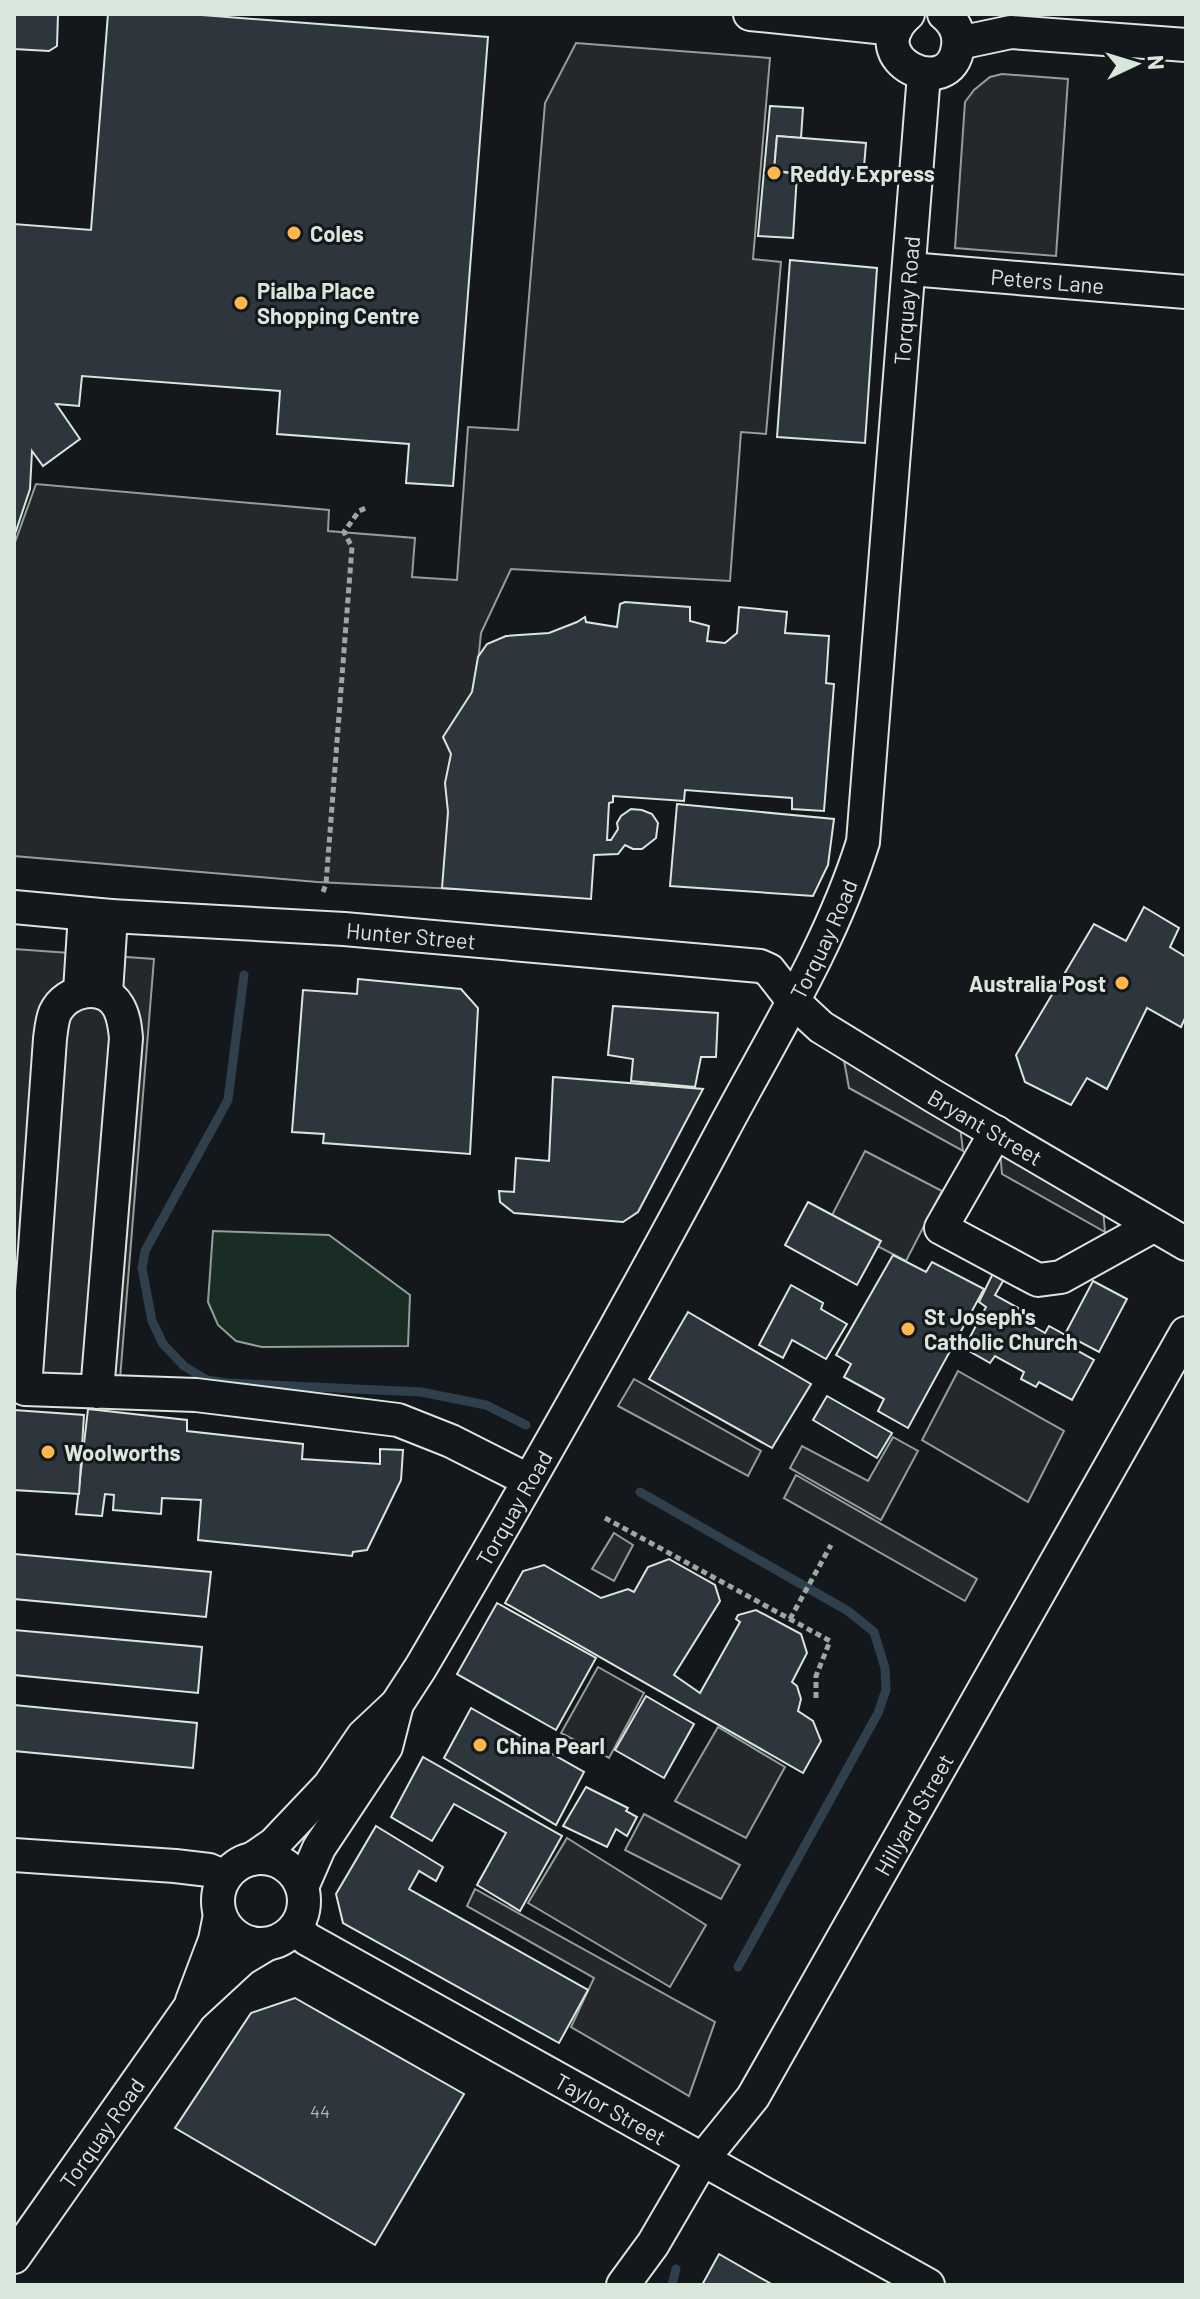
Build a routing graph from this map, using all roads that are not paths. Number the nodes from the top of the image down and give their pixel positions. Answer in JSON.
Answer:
{"nodes":[{"id":1,"x":750,"y":14,"type":"edge"},
{"id":2,"x":944,"y":14,"type":"edge"},
{"id":3,"x":902,"y":21,"type":"edge"},
{"id":4,"x":959,"y":43,"type":"junction"},
{"id":5,"x":1186,"y":45,"type":"edge"},
{"id":6,"x":924,"y":74,"type":"junction"},
{"id":7,"x":910,"y":269,"type":"junction"},
{"id":8,"x":1186,"y":292,"type":"edge"},
{"id":9,"x":14,"y":907,"type":"edge"},
{"id":10,"x":98,"y":915,"type":"junction"},
{"id":11,"x":93,"y":992,"type":"junction"},
{"id":12,"x":793,"y":1001,"type":"junction"},
{"id":13,"x":996,"y":1132,"type":"junction"},
{"id":14,"x":1153,"y":1226,"type":"junction"},
{"id":15,"x":1186,"y":1244,"type":"edge"},
{"id":16,"x":1186,"y":1333,"type":"edge"},
{"id":17,"x":97,"y":1392,"type":"junction"},
{"id":18,"x":528,"y":1480,"type":"junction"},
{"id":19,"x":397,"y":1704,"type":"junction"},
{"id":20,"x":14,"y":1855,"type":"edge"},
{"id":21,"x":252,"y":1859,"type":"junction"},
{"id":22,"x":225,"y":1877,"type":"junction"},
{"id":23,"x":302,"y":1887,"type":"junction"},
{"id":24,"x":220,"y":1915,"type":"junction"},
{"id":25,"x":296,"y":1927,"type":"junction"},
{"id":26,"x":267,"y":1944,"type":"junction"},
{"id":27,"x":190,"y":2007,"type":"junction"},
{"id":28,"x":702,"y":2160,"type":"junction"},
{"id":29,"x":14,"y":2257,"type":"edge"},
{"id":30,"x":623,"y":2285,"type":"edge"},
{"id":31,"x":928,"y":2285,"type":"edge"}],
"edges":[{"from":1,"to":3,"type":"street"},
{"from":2,"to":4,"type":"street"},
{"from":3,"to":6,"type":"street"},
{"from":4,"to":5,"type":"street"},
{"from":4,"to":6,"type":"street"},
{"from":6,"to":7,"type":"street","name":"Torquay Road"},
{"from":7,"to":8,"type":"street","name":"Peters Lane"},
{"from":7,"to":12,"type":"street","name":"Torquay Road"},
{"from":9,"to":10,"type":"street","name":"Hunter Street"},
{"from":10,"to":11,"type":"street"},
{"from":10,"to":12,"type":"street","name":"Hunter Street"},
{"from":11,"to":17,"type":"street"},
{"from":11,"to":17,"type":"street"},
{"from":12,"to":13,"type":"street","name":"Bryant Street"},
{"from":12,"to":18,"type":"street","name":"Torquay Road"},
{"from":13,"to":14,"type":"street","name":"Bryant Street"},
{"from":13,"to":14,"type":"street"},
{"from":14,"to":15,"type":"street","name":"Bryant Street"},
{"from":16,"to":28,"type":"street","name":"Hillyard Street"},
{"from":17,"to":18,"type":"street"},
{"from":18,"to":19,"type":"street","name":"Torquay Road"},
{"from":19,"to":21,"type":"street","name":"Torquay Road"},
{"from":19,"to":23,"type":"street","name":"Torquay Road"},
{"from":20,"to":22,"type":"street"},
{"from":21,"to":22,"type":"street"},
{"from":21,"to":23,"type":"street"},
{"from":22,"to":24,"type":"street"},
{"from":23,"to":25,"type":"street"},
{"from":24,"to":26,"type":"street"},
{"from":24,"to":27,"type":"street","name":"Torquay Road"},
{"from":25,"to":26,"type":"street"},
{"from":25,"to":28,"type":"street","name":"Taylor Street"},
{"from":26,"to":27,"type":"street","name":"Torquay Road"},
{"from":27,"to":29,"type":"street","name":"Torquay Road"},
{"from":28,"to":30,"type":"street","name":"Hillyard Street"},
{"from":28,"to":31,"type":"street","name":"Taylor Street"}]}
